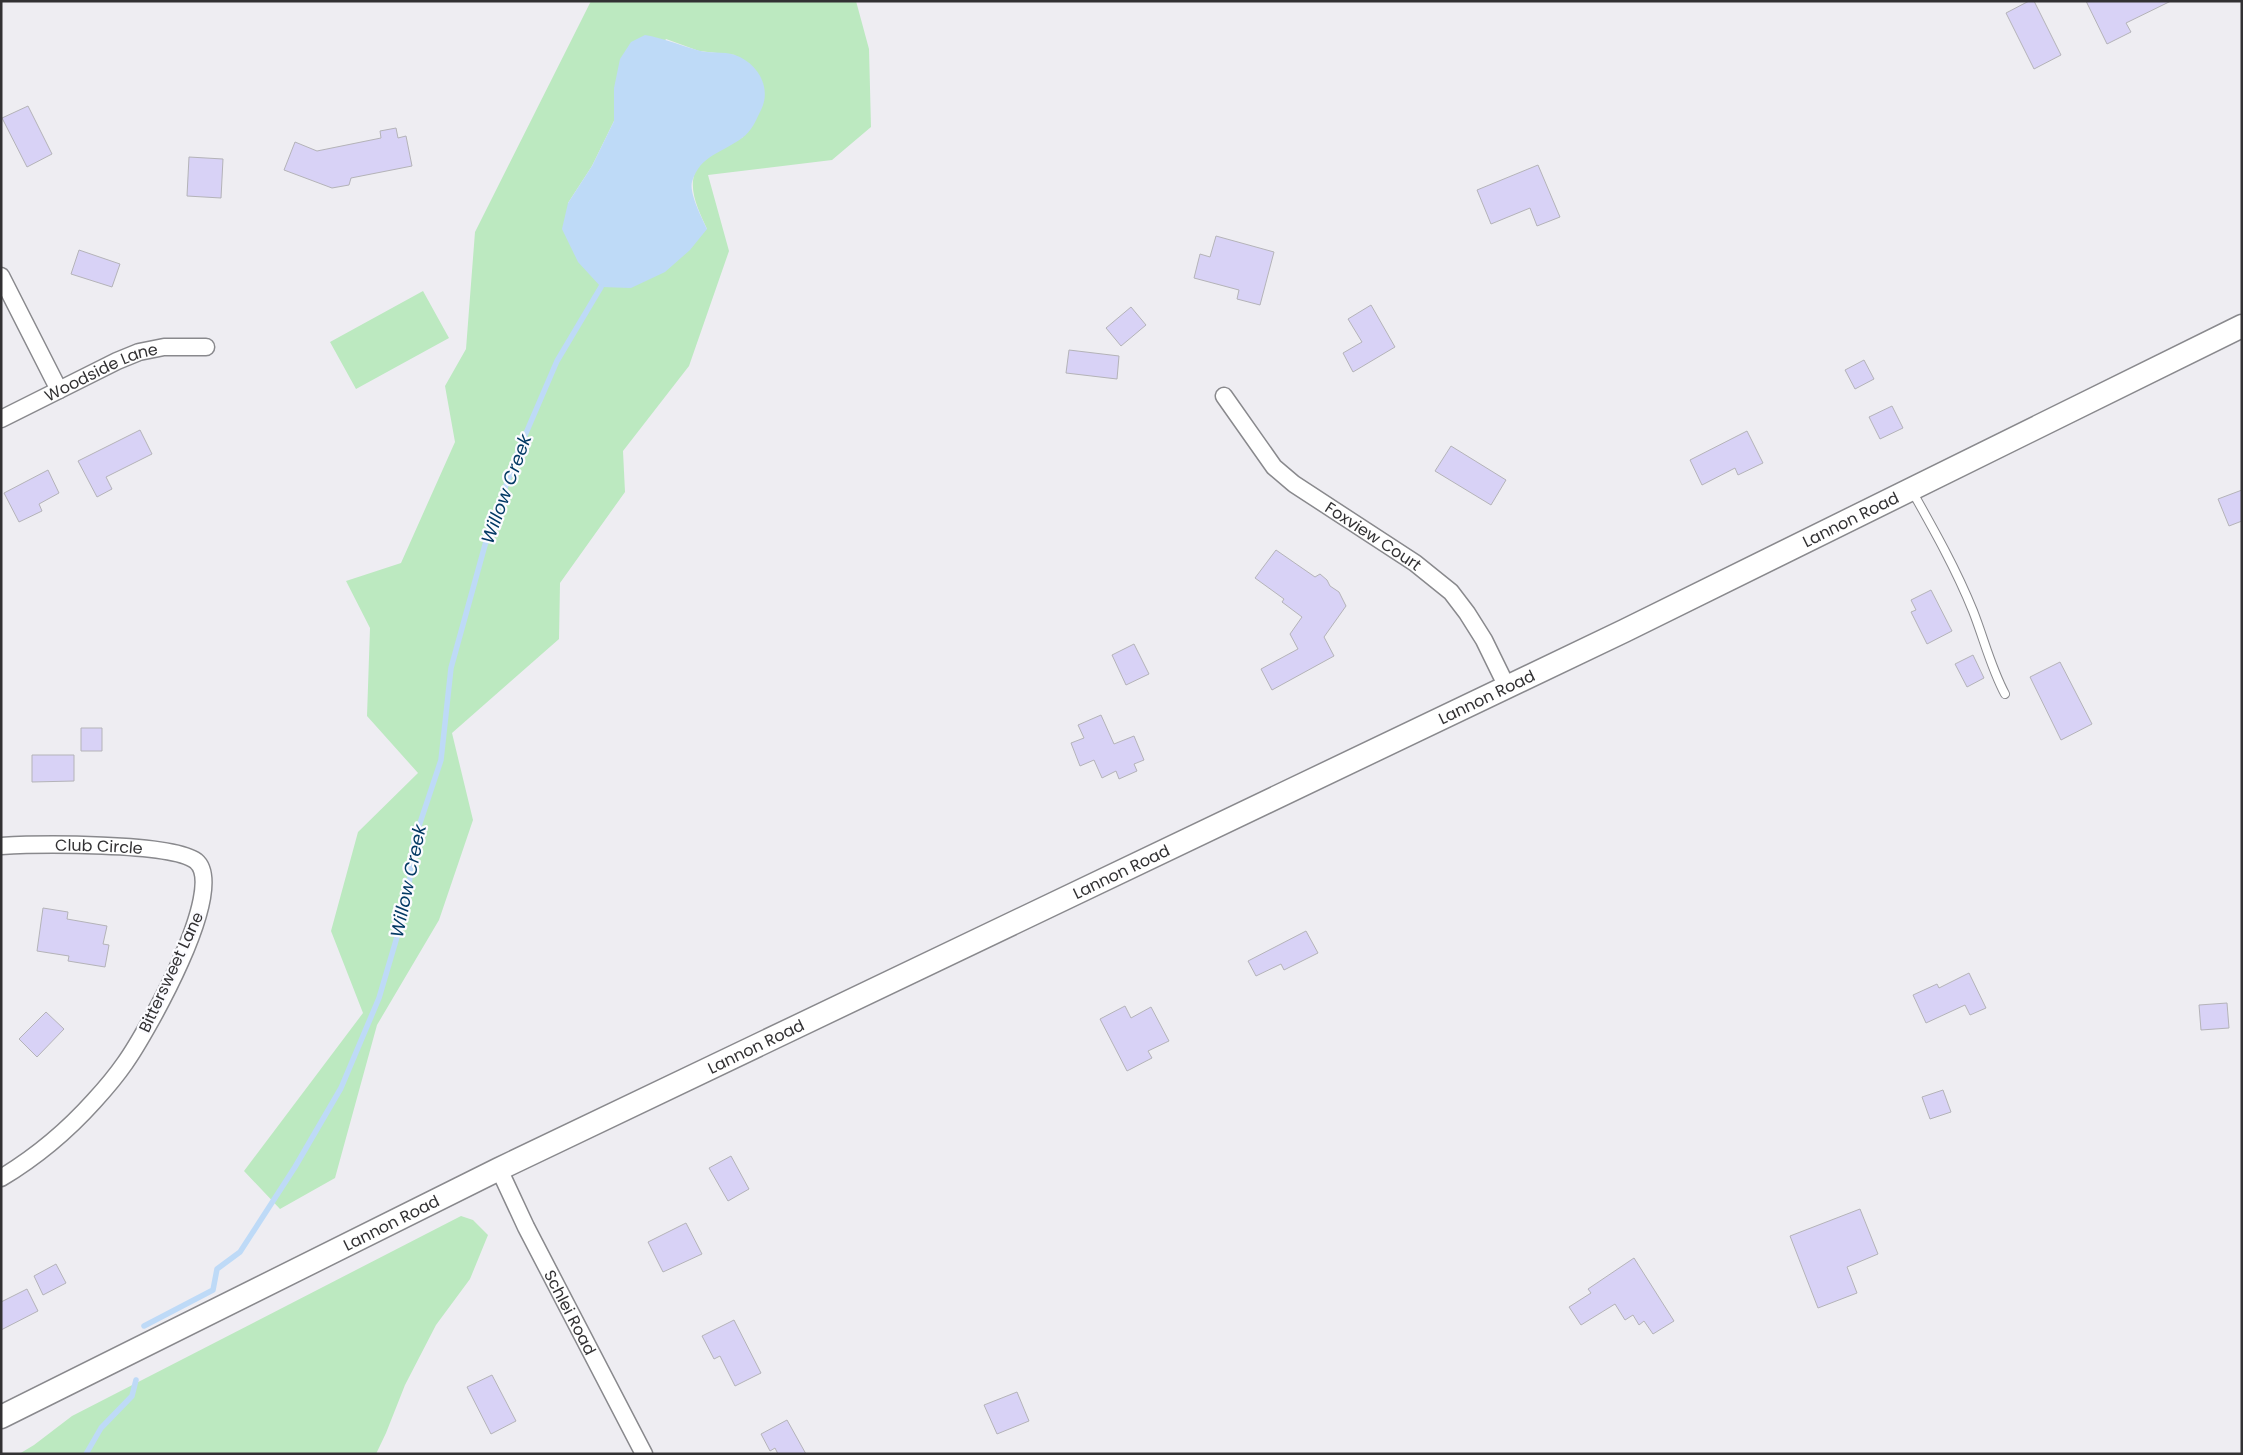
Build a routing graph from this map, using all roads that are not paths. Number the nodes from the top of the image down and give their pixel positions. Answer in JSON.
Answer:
{"nodes":[{"id":1,"x":1,"y":276,"type":"edge"},
{"id":2,"x":2242,"y":326,"type":"edge"},
{"id":3,"x":206,"y":347,"type":"dead end"},
{"id":4,"x":59,"y":390,"type":"junction"},
{"id":5,"x":1224,"y":396,"type":"dead end"},
{"id":6,"x":1,"y":418,"type":"edge"},
{"id":7,"x":1911,"y":489,"type":"junction"},
{"id":8,"x":1507,"y":687,"type":"junction"},
{"id":9,"x":2005,"y":694,"type":"dead end"},
{"id":10,"x":1,"y":846,"type":"edge"},
{"id":11,"x":194,"y":860,"type":"joint"},
{"id":12,"x":499,"y":1169,"type":"junction"},
{"id":13,"x":1,"y":1178,"type":"edge"},
{"id":14,"x":1,"y":1417,"type":"edge"},
{"id":15,"x":644,"y":1454,"type":"edge"}],
"edges":[{"from":1,"to":4,"type":"street"},
{"from":2,"to":7,"type":"main road","name":"Lannon Road"},
{"from":3,"to":4,"type":"street","name":"Woodside Lane"},
{"from":4,"to":6,"type":"street","name":"Woodside Lane"},
{"from":5,"to":8,"type":"street","name":"Foxview Court"},
{"from":7,"to":8,"type":"main road","name":"Lannon Road"},
{"from":7,"to":9,"type":"lane"},
{"from":8,"to":12,"type":"main road","name":"Lannon Road"},
{"from":10,"to":11,"type":"street","name":"Club Circle"},
{"from":11,"to":13,"type":"street","name":"Bittersweet Lane"},
{"from":12,"to":14,"type":"main road","name":"Lannon Road"},
{"from":12,"to":15,"type":"street","name":"Schlei Road"}]}
